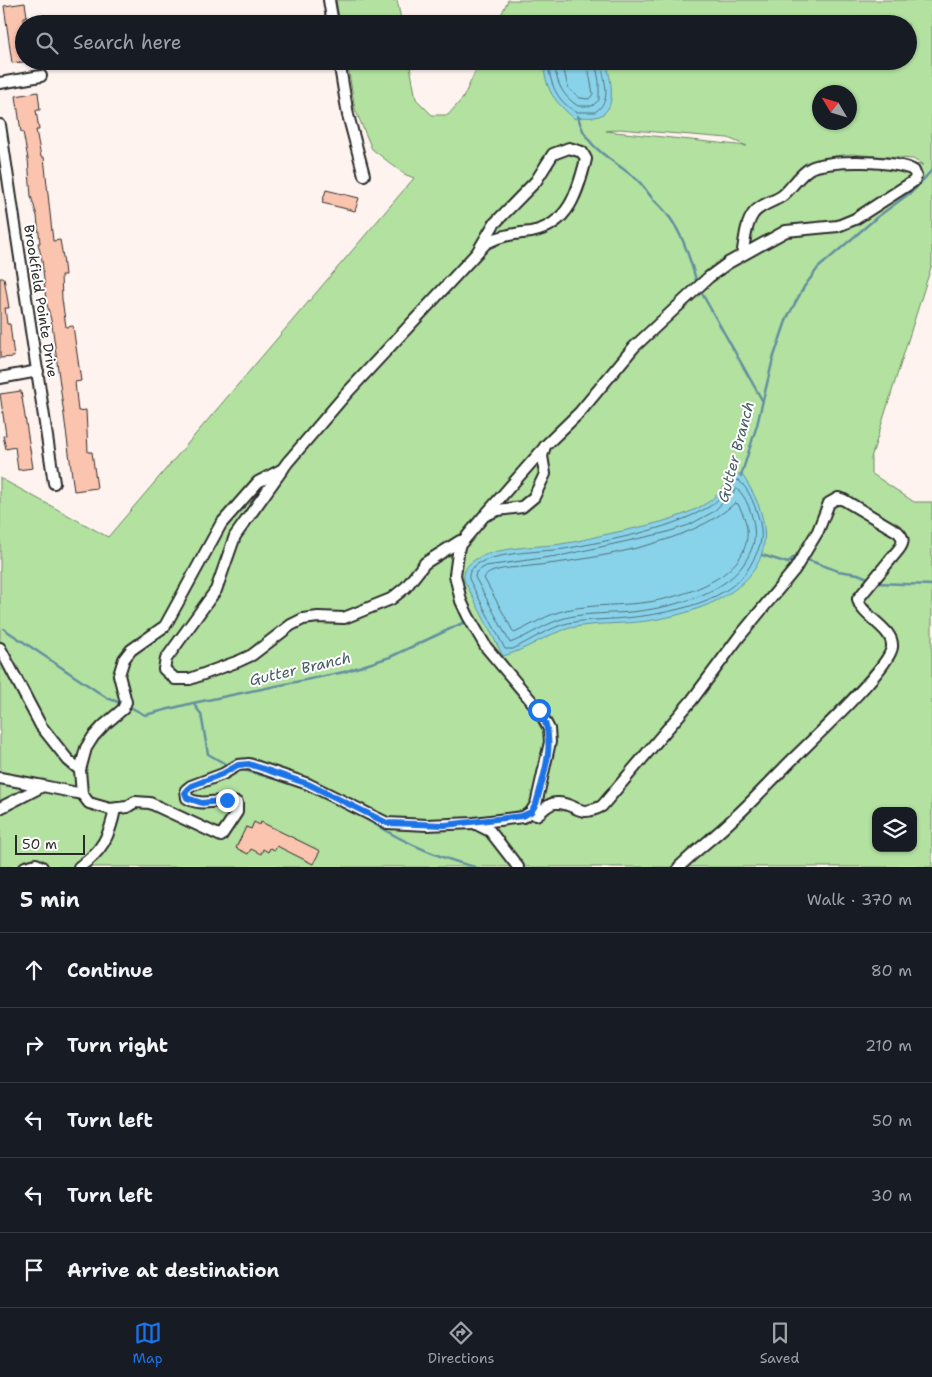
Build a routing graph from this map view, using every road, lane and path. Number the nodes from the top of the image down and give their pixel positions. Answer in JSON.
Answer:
{"nodes":[{"id":1,"x":329,"y":0,"type":"edge"},
{"id":2,"x":332,"y":15,"type":"edge"},
{"id":3,"x":340,"y":70,"type":"edge"},
{"id":4,"x":41,"y":76,"type":"dead end"},
{"id":5,"x":0,"y":83,"type":"edge"},
{"id":6,"x":0,"y":124,"type":"edge"},
{"id":7,"x":364,"y":175,"type":"dead end"},
{"id":8,"x":478,"y":251,"type":"junction"},
{"id":9,"x":742,"y":255,"type":"junction"},
{"id":10,"x":38,"y":371,"type":"junction"},
{"id":11,"x":0,"y":378,"type":"edge"},
{"id":12,"x":543,"y":449,"type":"junction"},
{"id":13,"x":283,"y":469,"type":"junction"},
{"id":14,"x":54,"y":483,"type":"dead end"},
{"id":15,"x":484,"y":516,"type":"junction"},
{"id":16,"x":463,"y":539,"type":"junction"},
{"id":17,"x":0,"y":648,"type":"edge"},
{"id":18,"x":80,"y":770,"type":"junction"},
{"id":19,"x":0,"y":778,"type":"edge"},
{"id":20,"x":43,"y":786,"type":"junction"},
{"id":21,"x":82,"y":794,"type":"junction"},
{"id":22,"x":0,"y":808,"type":"edge"},
{"id":23,"x":115,"y":809,"type":"junction"},
{"id":24,"x":531,"y":812,"type":"junction"},
{"id":25,"x":474,"y":823,"type":"junction"},
{"id":26,"x":25,"y":867,"type":"edge"},
{"id":27,"x":42,"y":867,"type":"edge"},
{"id":28,"x":79,"y":867,"type":"edge"},
{"id":29,"x":518,"y":867,"type":"edge"},
{"id":30,"x":679,"y":867,"type":"edge"}],
"edges":[{"from":1,"to":2,"type":"street"},
{"from":3,"to":7,"type":"street"},
{"from":4,"to":5,"type":"street"},
{"from":6,"to":10,"type":"street","name":"Brookfield Pointe Drive"},
{"from":8,"to":8,"type":"street"},
{"from":8,"to":13,"type":"street"},
{"from":9,"to":9,"type":"street"},
{"from":9,"to":12,"type":"street"},
{"from":10,"to":11,"type":"street"},
{"from":10,"to":14,"type":"street","name":"Brookfield Pointe Drive"},
{"from":12,"to":15,"type":"street"},
{"from":12,"to":15,"type":"street"},
{"from":13,"to":16,"type":"street"},
{"from":13,"to":18,"type":"street"},
{"from":15,"to":16,"type":"street"},
{"from":16,"to":24,"type":"street"},
{"from":17,"to":18,"type":"street"},
{"from":18,"to":21,"type":"street"},
{"from":19,"to":20,"type":"street"},
{"from":20,"to":21,"type":"street"},
{"from":20,"to":22,"type":"street"},
{"from":21,"to":23,"type":"street"},
{"from":23,"to":25,"type":"street"},
{"from":23,"to":28,"type":"street"},
{"from":24,"to":25,"type":"street"},
{"from":24,"to":30,"type":"street"},
{"from":25,"to":29,"type":"street"},
{"from":26,"to":27,"type":"street"}]}
